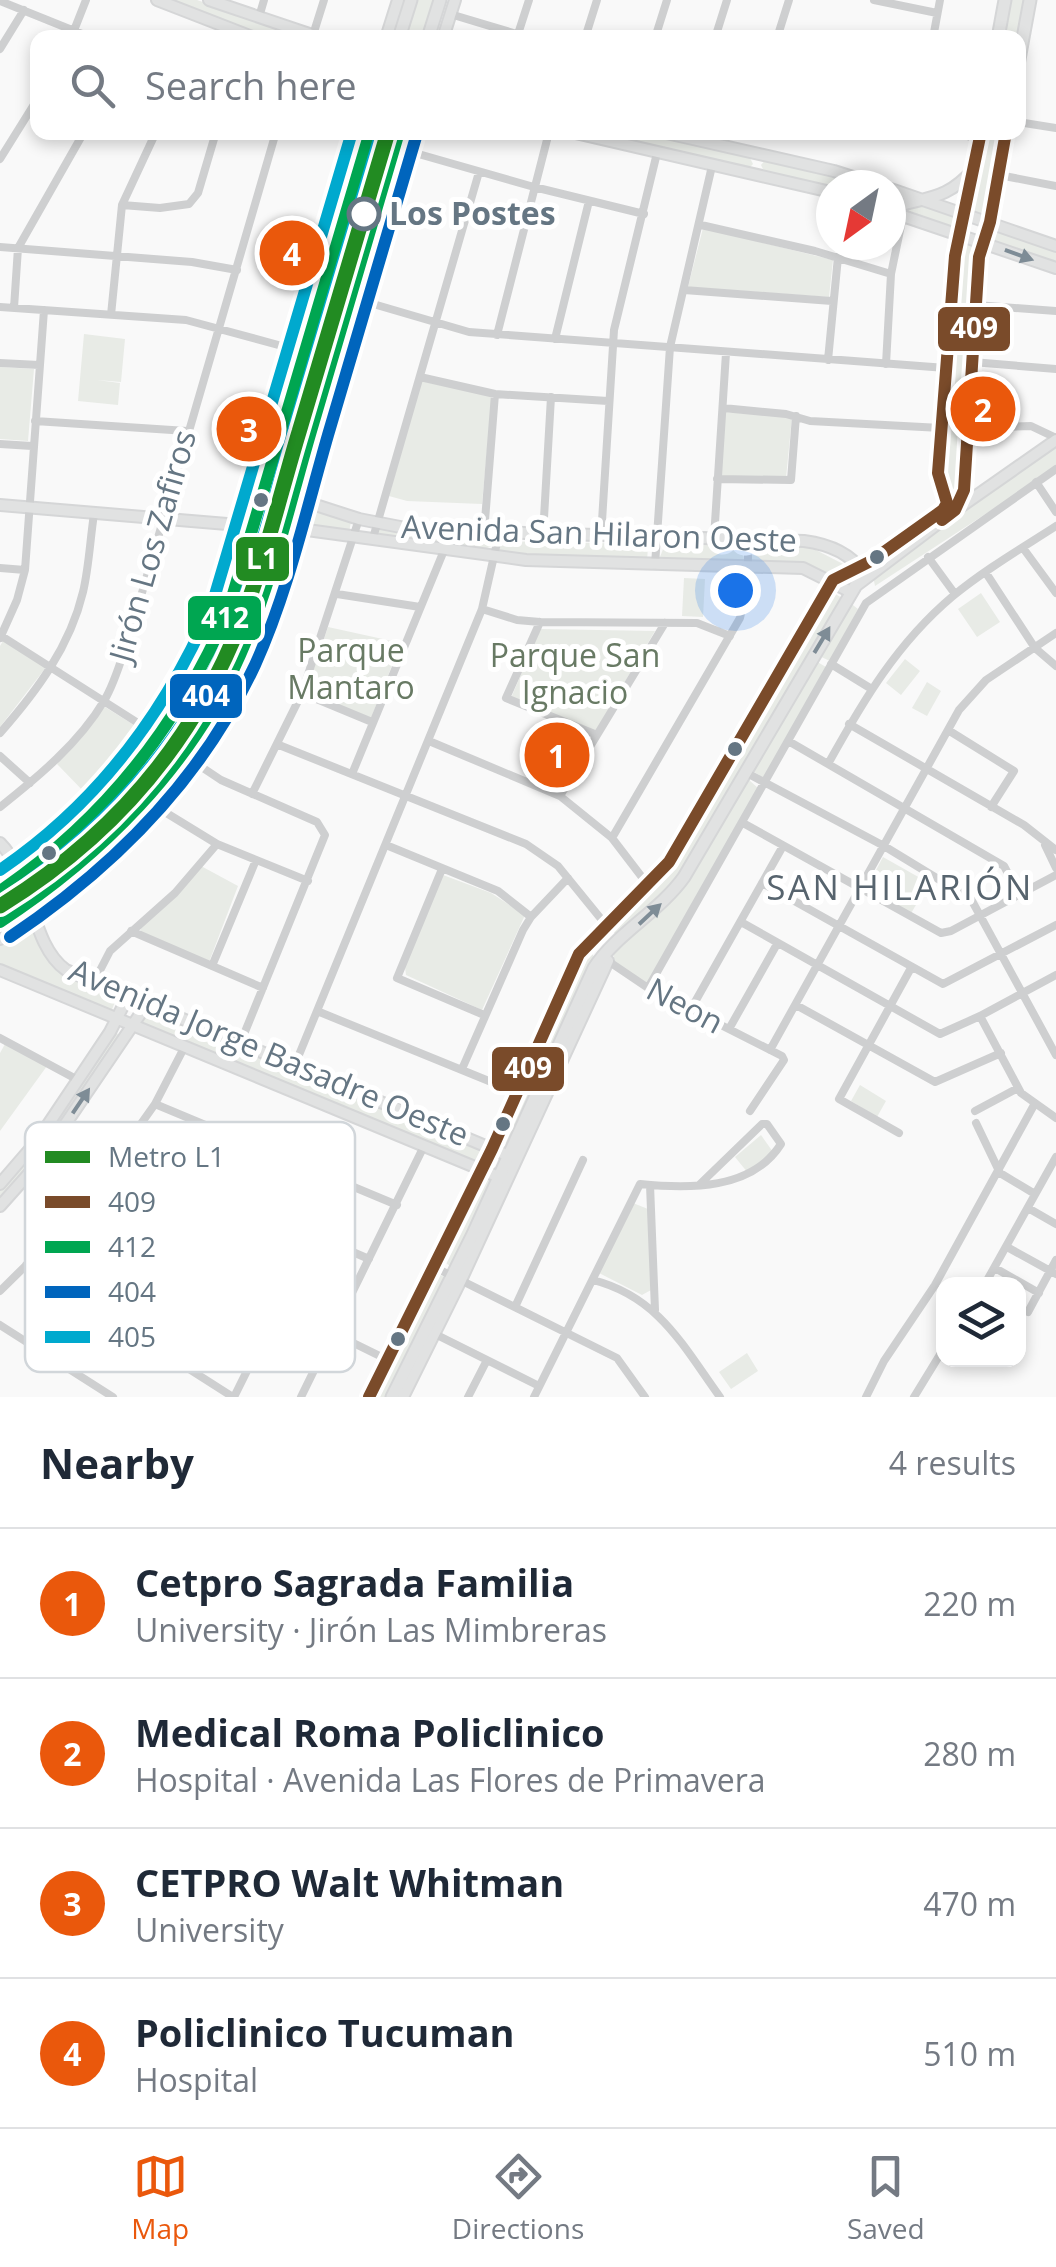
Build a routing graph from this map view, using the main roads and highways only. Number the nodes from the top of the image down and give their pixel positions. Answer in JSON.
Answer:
{"nodes":[{"id":1,"x":156,"y":0,"type":"edge"},
{"id":2,"x":209,"y":0,"type":"edge"},
{"id":3,"x":398,"y":0,"type":"edge"},
{"id":4,"x":411,"y":0,"type":"edge"},
{"id":5,"x":440,"y":0,"type":"edge"},
{"id":6,"x":455,"y":0,"type":"edge"},
{"id":7,"x":1005,"y":0,"type":"edge"},
{"id":8,"x":1030,"y":0,"type":"edge"},
{"id":9,"x":234,"y":30,"type":"edge"},
{"id":10,"x":297,"y":30,"type":"edge"},
{"id":11,"x":389,"y":30,"type":"edge"},
{"id":12,"x":402,"y":30,"type":"edge"},
{"id":13,"x":431,"y":30,"type":"edge"},
{"id":14,"x":445,"y":30,"type":"edge"},
{"id":15,"x":999,"y":30,"type":"edge"},
{"id":16,"x":1024,"y":30,"type":"edge"},
{"id":17,"x":356,"y":140,"type":"edge"},
{"id":18,"x":356,"y":140,"type":"edge"},
{"id":19,"x":397,"y":140,"type":"edge"},
{"id":20,"x":411,"y":140,"type":"edge"},
{"id":21,"x":608,"y":140,"type":"edge"},
{"id":22,"x":704,"y":140,"type":"edge"},
{"id":23,"x":980,"y":140,"type":"edge"},
{"id":24,"x":1005,"y":140,"type":"edge"},
{"id":25,"x":762,"y":155,"type":"junction"},
{"id":26,"x":974,"y":168,"type":"junction"},
{"id":27,"x":820,"y":170,"type":"edge"},
{"id":28,"x":757,"y":176,"type":"junction"},
{"id":29,"x":816,"y":189,"type":"edge"},
{"id":30,"x":906,"y":193,"type":"edge"},
{"id":31,"x":922,"y":198,"type":"junction"},
{"id":32,"x":906,"y":206,"type":"edge"},
{"id":33,"x":964,"y":213,"type":"junction"},
{"id":34,"x":906,"y":216,"type":"edge"},
{"id":35,"x":990,"y":222,"type":"junction"},
{"id":36,"x":959,"y":234,"type":"junction"},
{"id":37,"x":982,"y":242,"type":"junction"},
{"id":38,"x":1056,"y":246,"type":"edge"},
{"id":39,"x":1056,"y":268,"type":"edge"},
{"id":40,"x":1056,"y":439,"type":"edge"},
{"id":41,"x":297,"y":501,"type":"junction"},
{"id":42,"x":0,"y":505,"type":"edge"},
{"id":43,"x":951,"y":507,"type":"junction"},
{"id":44,"x":249,"y":524,"type":"junction"},
{"id":45,"x":288,"y":530,"type":"junction"},
{"id":46,"x":862,"y":570,"type":"junction"},
{"id":47,"x":833,"y":580,"type":"junction"},
{"id":48,"x":851,"y":592,"type":"junction"},
{"id":49,"x":0,"y":843,"type":"edge"},
{"id":50,"x":20,"y":871,"type":"junction"},
{"id":51,"x":0,"y":876,"type":"edge"},
{"id":52,"x":0,"y":891,"type":"edge"},
{"id":53,"x":31,"y":903,"type":"junction"},
{"id":54,"x":36,"y":918,"type":"junction"},
{"id":55,"x":0,"y":922,"type":"edge"},
{"id":56,"x":0,"y":939,"type":"edge"},
{"id":57,"x":606,"y":959,"type":"junction"},
{"id":58,"x":1,"y":974,"type":"edge"},
{"id":59,"x":128,"y":996,"type":"junction"},
{"id":60,"x":147,"y":1004,"type":"junction"},
{"id":61,"x":118,"y":1019,"type":"junction"},
{"id":62,"x":134,"y":1025,"type":"junction"},
{"id":63,"x":536,"y":1120,"type":"junction"},
{"id":64,"x":50,"y":1122,"type":"edge"},
{"id":65,"x":67,"y":1122,"type":"edge"},
{"id":66,"x":521,"y":1131,"type":"junction"},
{"id":67,"x":492,"y":1148,"type":"junction"},
{"id":68,"x":25,"y":1155,"type":"edge"},
{"id":69,"x":509,"y":1156,"type":"junction"},
{"id":70,"x":481,"y":1170,"type":"junction"},
{"id":71,"x":499,"y":1177,"type":"junction"},
{"id":72,"x":25,"y":1178,"type":"edge"},
{"id":73,"x":0,"y":1184,"type":"edge"},
{"id":74,"x":0,"y":1206,"type":"edge"},
{"id":75,"x":457,"y":1278,"type":"junction"},
{"id":76,"x":430,"y":1332,"type":"junction"},
{"id":77,"x":369,"y":1397,"type":"edge"},
{"id":78,"x":392,"y":1397,"type":"edge"},
{"id":79,"x":403,"y":1397,"type":"edge"}],
"edges":[{"from":1,"to":9,"type":"main road"},
{"from":2,"to":10,"type":"main road"},
{"from":3,"to":11,"type":"main road"},
{"from":4,"to":12,"type":"main road"},
{"from":5,"to":13,"type":"main road"},
{"from":6,"to":14,"type":"main road"},
{"from":7,"to":15,"type":"main road"},
{"from":8,"to":16,"type":"main road"},
{"from":17,"to":44,"type":"main road"},
{"from":18,"to":44,"type":"main road"},
{"from":19,"to":41,"type":"main road"},
{"from":20,"to":41,"type":"main road"},
{"from":21,"to":28,"type":"main road"},
{"from":22,"to":25,"type":"main road"},
{"from":23,"to":26,"type":"main road"},
{"from":24,"to":35,"type":"main road"},
{"from":25,"to":27,"type":"main road"},
{"from":25,"to":28,"type":"main road"},
{"from":26,"to":31,"type":"main road"},
{"from":26,"to":33,"type":"main road"},
{"from":28,"to":29,"type":"main road"},
{"from":30,"to":31,"type":"main road"},
{"from":31,"to":32,"type":"main road"},
{"from":31,"to":33,"type":"main road"},
{"from":33,"to":35,"type":"main road"},
{"from":33,"to":36,"type":"main road"},
{"from":34,"to":36,"type":"main road"},
{"from":35,"to":37,"type":"main road"},
{"from":35,"to":38,"type":"main road"},
{"from":36,"to":37,"type":"main road"},
{"from":36,"to":43,"type":"main road"},
{"from":37,"to":39,"type":"main road","one_way":true},
{"from":37,"to":43,"type":"main road"},
{"from":40,"to":43,"type":"main road"},
{"from":41,"to":44,"type":"main road"},
{"from":41,"to":45,"type":"main road"},
{"from":41,"to":46,"type":"main road","name":"Avenida San Hilaron Oeste"},
{"from":42,"to":44,"type":"main road","name":"Avenida San Hilaron Oeste"},
{"from":43,"to":46,"type":"main road"},
{"from":44,"to":45,"type":"main road","name":"Avenida San Hilaron Oeste"},
{"from":44,"to":50,"type":"main road"},
{"from":44,"to":50,"type":"main road"},
{"from":45,"to":47,"type":"main road","name":"Avenida San Hilaron Oeste"},
{"from":45,"to":53,"type":"main road"},
{"from":45,"to":54,"type":"main road"},
{"from":46,"to":47,"type":"main road"},
{"from":46,"to":48,"type":"main road"},
{"from":47,"to":48,"type":"main road","name":"Avenida San Hilaron Oeste"},
{"from":47,"to":67,"type":"main road"},
{"from":57,"to":48,"type":"main road","one_way":true},
{"from":49,"to":50,"type":"main road","name":"Avenida Jorge Basadre Oeste"},
{"from":50,"to":51,"type":"main road"},
{"from":50,"to":52,"type":"main road"},
{"from":50,"to":53,"type":"main road","name":"Avenida Jorge Basadre Oeste"},
{"from":53,"to":54,"type":"main road","name":"Avenida Jorge Basadre Oeste"},
{"from":53,"to":55,"type":"main road"},
{"from":54,"to":56,"type":"main road"},
{"from":54,"to":59,"type":"main road","name":"Avenida Jorge Basadre Oeste"},
{"from":57,"to":63,"type":"main road"},
{"from":57,"to":66,"type":"main road"},
{"from":58,"to":61,"type":"main road","name":"Avenida Jorge Basadre Oeste"},
{"from":59,"to":60,"type":"main road","name":"Avenida Jorge Basadre Oeste"},
{"from":59,"to":61,"type":"main road"},
{"from":60,"to":62,"type":"main road"},
{"from":60,"to":67,"type":"main road","name":"Avenida Jorge Basadre Oeste"},
{"from":61,"to":62,"type":"main road","name":"Avenida Jorge Basadre Oeste"},
{"from":61,"to":64,"type":"main road"},
{"from":65,"to":62,"type":"main road","one_way":true},
{"from":62,"to":70,"type":"main road","name":"Avenida Jorge Basadre Oeste"},
{"from":63,"to":66,"type":"main road"},
{"from":63,"to":75,"type":"main road"},
{"from":66,"to":69,"type":"main road"},
{"from":67,"to":69,"type":"main road","name":"Avenida Jorge Basadre Oeste"},
{"from":67,"to":70,"type":"main road"},
{"from":68,"to":73,"type":"main road"},
{"from":69,"to":71,"type":"main road"},
{"from":70,"to":71,"type":"main road","name":"Avenida Jorge Basadre Oeste"},
{"from":70,"to":77,"type":"main road"},
{"from":71,"to":75,"type":"main road"},
{"from":74,"to":72,"type":"main road","one_way":true},
{"from":75,"to":76,"type":"main road"},
{"from":76,"to":78,"type":"main road"},
{"from":76,"to":79,"type":"main road"}]}
